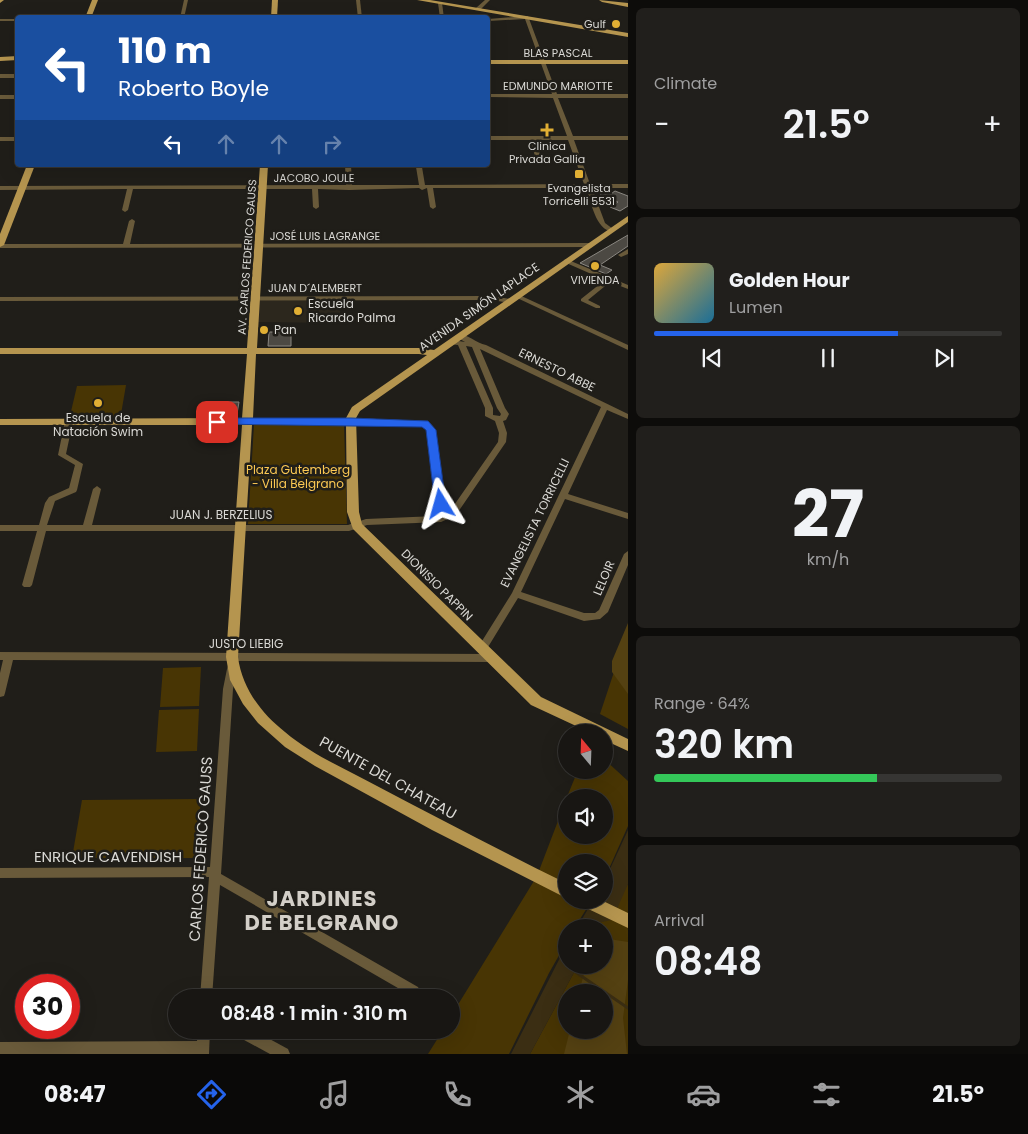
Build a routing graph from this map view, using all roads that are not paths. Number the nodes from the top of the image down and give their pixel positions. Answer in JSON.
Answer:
{"nodes":[{"id":1,"x":95,"y":0,"type":"edge"},
{"id":2,"x":186,"y":0,"type":"edge"},
{"id":3,"x":275,"y":0,"type":"edge"},
{"id":4,"x":358,"y":0,"type":"edge"},
{"id":5,"x":420,"y":0,"type":"edge"},
{"id":6,"x":428,"y":0,"type":"edge"},
{"id":7,"x":488,"y":0,"type":"edge"},
{"id":8,"x":602,"y":0,"type":"edge"},
{"id":9,"x":622,"y":2,"type":"edge"},
{"id":10,"x":440,"y":4,"type":"junction"},
{"id":11,"x":478,"y":8,"type":"junction"},
{"id":12,"x":89,"y":15,"type":"edge"},
{"id":13,"x":183,"y":15,"type":"edge"},
{"id":14,"x":274,"y":15,"type":"edge"},
{"id":15,"x":360,"y":15,"type":"edge"},
{"id":16,"x":442,"y":15,"type":"edge"},
{"id":17,"x":526,"y":18,"type":"junction"},
{"id":18,"x":0,"y":20,"type":"edge"},
{"id":19,"x":15,"y":20,"type":"edge"},
{"id":20,"x":490,"y":20,"type":"edge"},
{"id":21,"x":628,"y":35,"type":"edge"},
{"id":22,"x":15,"y":58,"type":"edge"},
{"id":23,"x":0,"y":59,"type":"edge"},
{"id":24,"x":490,"y":62,"type":"edge"},
{"id":25,"x":628,"y":62,"type":"edge"},
{"id":26,"x":543,"y":63,"type":"junction"},
{"id":27,"x":0,"y":76,"type":"edge"},
{"id":28,"x":15,"y":76,"type":"edge"},
{"id":29,"x":490,"y":96,"type":"edge"},
{"id":30,"x":554,"y":96,"type":"junction"},
{"id":31,"x":628,"y":96,"type":"edge"},
{"id":32,"x":0,"y":97,"type":"edge"},
{"id":33,"x":15,"y":97,"type":"edge"},
{"id":34,"x":490,"y":138,"type":"edge"},
{"id":35,"x":533,"y":138,"type":"junction"},
{"id":36,"x":570,"y":138,"type":"junction"},
{"id":37,"x":628,"y":138,"type":"edge"},
{"id":38,"x":0,"y":139,"type":"edge"},
{"id":39,"x":15,"y":139,"type":"edge"},
{"id":40,"x":539,"y":160,"type":"dead end"},
{"id":41,"x":30,"y":167,"type":"edge"},
{"id":42,"x":264,"y":167,"type":"edge"},
{"id":43,"x":348,"y":167,"type":"edge"},
{"id":44,"x":420,"y":167,"type":"dead end"},
{"id":45,"x":589,"y":186,"type":"junction"},
{"id":46,"x":628,"y":186,"type":"edge"},
{"id":47,"x":0,"y":188,"type":"edge"},
{"id":48,"x":22,"y":188,"type":"junction"},
{"id":49,"x":130,"y":188,"type":"junction"},
{"id":50,"x":263,"y":188,"type":"junction"},
{"id":51,"x":315,"y":188,"type":"junction"},
{"id":52,"x":349,"y":188,"type":"junction"},
{"id":53,"x":422,"y":188,"type":"junction"},
{"id":54,"x":430,"y":188,"type":"junction"},
{"id":55,"x":316,"y":206,"type":"dead end"},
{"id":56,"x":433,"y":207,"type":"dead end"},
{"id":57,"x":125,"y":210,"type":"dead end"},
{"id":58,"x":628,"y":218,"type":"edge"},
{"id":59,"x":132,"y":221,"type":"dead end"},
{"id":60,"x":610,"y":230,"type":"junction"},
{"id":61,"x":590,"y":245,"type":"junction"},
{"id":62,"x":0,"y":246,"type":"edge"},
{"id":63,"x":126,"y":246,"type":"junction"},
{"id":64,"x":259,"y":246,"type":"junction"},
{"id":65,"x":566,"y":261,"type":"junction"},
{"id":66,"x":610,"y":279,"type":"junction"},
{"id":67,"x":628,"y":287,"type":"edge"},
{"id":68,"x":255,"y":298,"type":"junction"},
{"id":69,"x":514,"y":298,"type":"junction"},
{"id":70,"x":0,"y":299,"type":"edge"},
{"id":71,"x":598,"y":307,"type":"dead end"},
{"id":72,"x":458,"y":340,"type":"junction"},
{"id":73,"x":475,"y":345,"type":"junction"},
{"id":74,"x":628,"y":348,"type":"edge"},
{"id":75,"x":0,"y":351,"type":"edge"},
{"id":76,"x":252,"y":352,"type":"junction"},
{"id":77,"x":436,"y":353,"type":"junction"},
{"id":78,"x":605,"y":406,"type":"junction"},
{"id":79,"x":628,"y":417,"type":"edge"},
{"id":80,"x":498,"y":420,"type":"junction"},
{"id":81,"x":69,"y":421,"type":"junction"},
{"id":82,"x":351,"y":421,"type":"junction"},
{"id":83,"x":0,"y":422,"type":"edge"},
{"id":84,"x":247,"y":422,"type":"junction"},
{"id":85,"x":97,"y":488,"type":"dead end"},
{"id":86,"x":563,"y":495,"type":"junction"},
{"id":87,"x":441,"y":504,"type":"junction"},
{"id":88,"x":456,"y":508,"type":"junction"},
{"id":89,"x":628,"y":516,"type":"edge"},
{"id":90,"x":441,"y":519,"type":"junction"},
{"id":91,"x":357,"y":526,"type":"junction"},
{"id":92,"x":0,"y":528,"type":"edge"},
{"id":93,"x":42,"y":528,"type":"junction"},
{"id":94,"x":87,"y":528,"type":"junction"},
{"id":95,"x":242,"y":528,"type":"junction"},
{"id":96,"x":628,"y":554,"type":"edge"},
{"id":97,"x":27,"y":585,"type":"dead end"},
{"id":98,"x":516,"y":594,"type":"junction"},
{"id":99,"x":482,"y":649,"type":"junction"},
{"id":100,"x":5,"y":656,"type":"edge"},
{"id":101,"x":492,"y":658,"type":"junction"},
{"id":102,"x":232,"y":662,"type":"junction"},
{"id":103,"x":243,"y":692,"type":"junction"},
{"id":104,"x":0,"y":693,"type":"edge"},
{"id":105,"x":228,"y":702,"type":"junction"},
{"id":106,"x":582,"y":724,"type":"edge"},
{"id":107,"x":613,"y":738,"type":"edge"},
{"id":108,"x":628,"y":745,"type":"edge"},
{"id":109,"x":0,"y":873,"type":"edge"},
{"id":110,"x":216,"y":874,"type":"junction"},
{"id":111,"x":558,"y":887,"type":"edge"},
{"id":112,"x":604,"y":909,"type":"edge"},
{"id":113,"x":628,"y":921,"type":"edge"},
{"id":114,"x":207,"y":989,"type":"edge"},
{"id":115,"x":411,"y":989,"type":"edge"},
{"id":116,"x":256,"y":1039,"type":"edge"},
{"id":117,"x":0,"y":1048,"type":"edge"},
{"id":118,"x":203,"y":1051,"type":"edge"},
{"id":119,"x":283,"y":1054,"type":"edge"}],
"edges":[{"from":1,"to":12,"type":"main road"},
{"from":2,"to":13,"type":"street"},
{"from":3,"to":14,"type":"main road"},
{"from":4,"to":15,"type":"street"},
{"from":5,"to":10,"type":"main road"},
{"from":6,"to":11,"type":"main road"},
{"from":7,"to":11,"type":"street"},
{"from":8,"to":9,"type":"main road"},
{"from":10,"to":16,"type":"street"},
{"from":10,"to":17,"type":"main road"},
{"from":11,"to":17,"type":"main road"},
{"from":17,"to":20,"type":"street"},
{"from":17,"to":21,"type":"main road"},
{"from":17,"to":21,"type":"main road"},
{"from":17,"to":26,"type":"street"},
{"from":18,"to":19,"type":"street"},
{"from":22,"to":23,"type":"main road"},
{"from":24,"to":26,"type":"main road","name":"BLAS PASCAL"},
{"from":25,"to":26,"type":"main road","name":"BLAS PASCAL"},
{"from":26,"to":30,"type":"street"},
{"from":27,"to":28,"type":"street"},
{"from":29,"to":30,"type":"street","name":"EDMUNDO MARIOTTE"},
{"from":30,"to":31,"type":"street","name":"EDMUNDO MARIOTTE"},
{"from":30,"to":36,"type":"street"},
{"from":32,"to":33,"type":"street"},
{"from":34,"to":35,"type":"street"},
{"from":35,"to":36,"type":"street"},
{"from":35,"to":40,"type":"street"},
{"from":36,"to":37,"type":"street"},
{"from":36,"to":45,"type":"street"},
{"from":38,"to":39,"type":"street"},
{"from":41,"to":48,"type":"main road"},
{"from":42,"to":50,"type":"main road","name":"AV. CARLOS FEDERICO GAUSS"},
{"from":43,"to":52,"type":"street"},
{"from":44,"to":53,"type":"street"},
{"from":45,"to":46,"type":"street","name":"JACOBO JOULE"},
{"from":45,"to":54,"type":"street","name":"JACOBO JOULE"},
{"from":45,"to":60,"type":"street"},
{"from":47,"to":48,"type":"street","name":"JACOBO JOULE"},
{"from":48,"to":49,"type":"street","name":"JACOBO JOULE"},
{"from":48,"to":62,"type":"main road"},
{"from":49,"to":50,"type":"street","name":"JACOBO JOULE"},
{"from":49,"to":57,"type":"street"},
{"from":50,"to":51,"type":"street","name":"JACOBO JOULE"},
{"from":50,"to":64,"type":"main road","name":"AV. CARLOS FEDERICO GAUSS"},
{"from":51,"to":52,"type":"street","name":"JACOBO JOULE"},
{"from":51,"to":55,"type":"street"},
{"from":52,"to":53,"type":"street","name":"JACOBO JOULE"},
{"from":53,"to":54,"type":"street","name":"JACOBO JOULE"},
{"from":54,"to":56,"type":"street"},
{"from":58,"to":60,"type":"main road","name":"AVENIDA SIMÓN LAPLACE"},
{"from":59,"to":63,"type":"street"},
{"from":60,"to":61,"type":"main road","name":"AVENIDA SIMÓN LAPLACE"},
{"from":61,"to":64,"type":"street","name":"JOSÉ LUIS LAGRANGE"},
{"from":61,"to":65,"type":"main road","name":"AVENIDA SIMÓN LAPLACE"},
{"from":62,"to":63,"type":"street","name":"JOSÉ LUIS LAGRANGE"},
{"from":63,"to":64,"type":"street","name":"JOSÉ LUIS LAGRANGE"},
{"from":64,"to":68,"type":"main road","name":"AV. CARLOS FEDERICO GAUSS"},
{"from":65,"to":66,"type":"street"},
{"from":65,"to":69,"type":"main road","name":"AVENIDA SIMÓN LAPLACE"},
{"from":66,"to":67,"type":"street"},
{"from":66,"to":71,"type":"street"},
{"from":68,"to":69,"type":"street","name":"JUAN D´ALEMBERT"},
{"from":68,"to":70,"type":"street","name":"JUAN D´ALEMBERT"},
{"from":68,"to":76,"type":"main road","name":"AV. CARLOS FEDERICO GAUSS"},
{"from":69,"to":72,"type":"main road","name":"AVENIDA SIMÓN LAPLACE"},
{"from":69,"to":74,"type":"street","name":"JUAN D´ALEMBERT"},
{"from":72,"to":73,"type":"street","name":"ERNESTO ABBE"},
{"from":72,"to":77,"type":"main road","name":"AVENIDA SIMÓN LAPLACE"},
{"from":72,"to":80,"type":"street"},
{"from":73,"to":78,"type":"street","name":"ERNESTO ABBE"},
{"from":73,"to":80,"type":"street"},
{"from":75,"to":76,"type":"main road"},
{"from":76,"to":77,"type":"main road"},
{"from":76,"to":84,"type":"main road","name":"CARLOS FEDERICO GAUSS"},
{"from":77,"to":82,"type":"main road","name":"AVENIDA SIMÓN LAPLACE"},
{"from":78,"to":79,"type":"street","name":"ERNESTO ABBE"},
{"from":78,"to":86,"type":"street","name":"EVANGELISTA TORRICELLI"},
{"from":80,"to":88,"type":"street"},
{"from":81,"to":83,"type":"main road"},
{"from":81,"to":84,"type":"main road"},
{"from":81,"to":93,"type":"street"},
{"from":82,"to":84,"type":"main road"},
{"from":82,"to":87,"type":"street"},
{"from":82,"to":91,"type":"main road"},
{"from":84,"to":95,"type":"main road","name":"CARLOS FEDERICO GAUSS"},
{"from":85,"to":94,"type":"street"},
{"from":86,"to":89,"type":"street"},
{"from":86,"to":98,"type":"street","name":"EVANGELISTA TORRICELLI"},
{"from":87,"to":88,"type":"street"},
{"from":87,"to":90,"type":"street"},
{"from":88,"to":90,"type":"street"},
{"from":90,"to":91,"type":"street","name":"JUAN J. BERZELIUS"},
{"from":91,"to":95,"type":"street","name":"JUAN J. BERZELIUS"},
{"from":91,"to":99,"type":"main road","name":"DIONISIO PAPPIN"},
{"from":92,"to":93,"type":"street","name":"JUAN J. BERZELIUS"},
{"from":93,"to":94,"type":"street","name":"JUAN J. BERZELIUS"},
{"from":93,"to":97,"type":"street"},
{"from":94,"to":95,"type":"street","name":"JUAN J. BERZELIUS"},
{"from":95,"to":102,"type":"main road","name":"CARLOS FEDERICO GAUSS"},
{"from":96,"to":98,"type":"street","name":"LELOIR"},
{"from":98,"to":99,"type":"street","name":"EVANGELISTA TORRICELLI"},
{"from":99,"to":101,"type":"main road","name":"DIONISIO PAPPIN"},
{"from":100,"to":102,"type":"street","name":"JUSTO LIEBIG"},
{"from":100,"to":104,"type":"street"},
{"from":101,"to":102,"type":"street","name":"JUSTO LIEBIG"},
{"from":101,"to":106,"type":"main road","name":"DIONISIO PAPPIN"},
{"from":102,"to":103,"type":"main road","name":"PUENTE DEL CHATEAU"},
{"from":102,"to":105,"type":"street","name":"CARLOS FEDERICO GAUSS"},
{"from":103,"to":105,"type":"street"},
{"from":103,"to":111,"type":"main road","name":"PUENTE DEL CHATEAU"},
{"from":105,"to":110,"type":"street","name":"CARLOS FEDERICO GAUSS"},
{"from":107,"to":108,"type":"main road","name":"DIONISIO PAPPIN"},
{"from":109,"to":110,"type":"street","name":"ENRIQUE CAVENDISH"},
{"from":110,"to":114,"type":"street","name":"CARLOS FEDERICO GAUSS"},
{"from":110,"to":115,"type":"street"},
{"from":112,"to":113,"type":"main road"},
{"from":116,"to":119,"type":"street"},
{"from":117,"to":118,"type":"street"}]}
